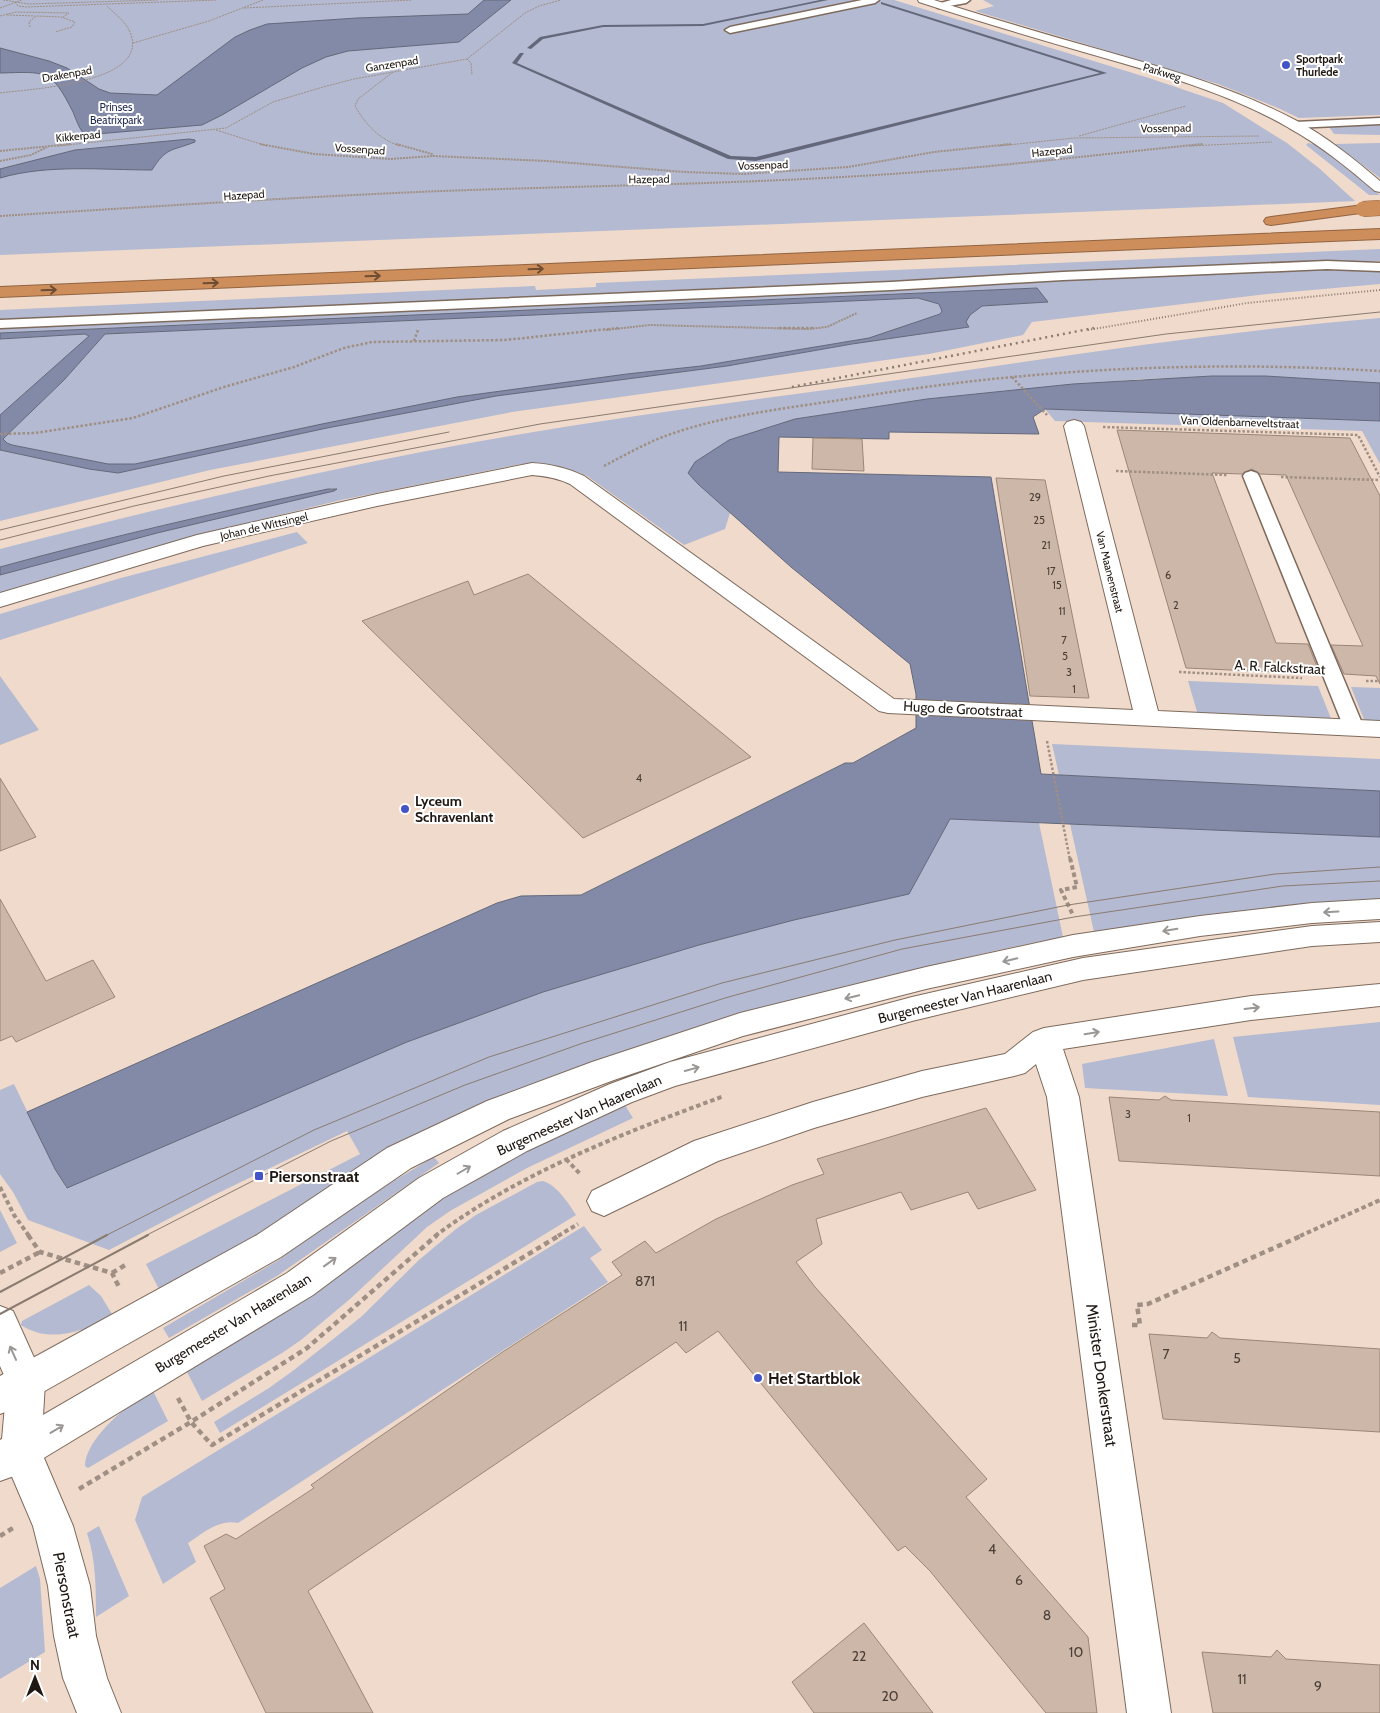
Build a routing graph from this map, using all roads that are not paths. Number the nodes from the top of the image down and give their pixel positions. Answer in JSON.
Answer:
{"nodes":[{"id":1,"x":875,"y":0,"type":"edge"},
{"id":2,"x":923,"y":0,"type":"edge"},
{"id":3,"x":966,"y":0,"type":"edge"},
{"id":4,"x":938,"y":5,"type":"junction"},
{"id":5,"x":730,"y":30,"type":"dead end"},
{"id":6,"x":1380,"y":121,"type":"edge"},
{"id":7,"x":1295,"y":126,"type":"junction"},
{"id":8,"x":1380,"y":188,"type":"edge"},
{"id":9,"x":1374,"y":213,"type":"edge"},
{"id":10,"x":1252,"y":222,"type":"dead end"},
{"id":11,"x":1380,"y":234,"type":"edge"},
{"id":12,"x":1380,"y":267,"type":"edge"},
{"id":13,"x":0,"y":292,"type":"edge"},
{"id":14,"x":0,"y":324,"type":"edge"},
{"id":15,"x":1074,"y":426,"type":"road end"},
{"id":16,"x":532,"y":469,"type":"joint"},
{"id":17,"x":1251,"y":476,"type":"dead end"},
{"id":18,"x":0,"y":600,"type":"edge"},
{"id":19,"x":1147,"y":718,"type":"junction"},
{"id":20,"x":1354,"y":728,"type":"junction"},
{"id":21,"x":1380,"y":729,"type":"edge"},
{"id":22,"x":1380,"y":909,"type":"edge"},
{"id":23,"x":1380,"y":932,"type":"edge"},
{"id":24,"x":1380,"y":995,"type":"edge"},
{"id":25,"x":1044,"y":1040,"type":"junction"},
{"id":26,"x":604,"y":1201,"type":"road end"},
{"id":27,"x":0,"y":1323,"type":"edge"},
{"id":28,"x":13,"y":1389,"type":"edge"},
{"id":29,"x":7,"y":1449,"type":"edge"},
{"id":30,"x":99,"y":1713,"type":"edge"},
{"id":31,"x":1149,"y":1713,"type":"edge"}],
"edges":[{"from":1,"to":5,"type":"lane"},
{"from":2,"to":4,"type":"street","name":"Parkweg"},
{"from":3,"to":4,"type":"lane"},
{"from":4,"to":7,"type":"street","name":"Parkweg"},
{"from":6,"to":7,"type":"lane"},
{"from":7,"to":8,"type":"street","name":"Parkweg"},
{"from":9,"to":10,"type":"highway"},
{"from":13,"to":11,"type":"highway","one_way":true},
{"from":12,"to":14,"type":"lane"},
{"from":15,"to":19,"type":"street","name":"Van Maanenstraat"},
{"from":16,"to":18,"type":"street","name":"Johan de Wittsingel"},
{"from":16,"to":19,"type":"street","name":"Hugo de Grootstraat"},
{"from":17,"to":20,"type":"lane"},
{"from":19,"to":20,"type":"street","name":"Hugo de Grootstraat"},
{"from":20,"to":21,"type":"street","name":"Hugo de Grootstraat"},
{"from":22,"to":28,"type":"street","name":"Burgemeester Van Haarenlaan","one_way":true},
{"from":29,"to":23,"type":"street","name":"Burgemeester Van Haarenlaan","one_way":true},
{"from":25,"to":24,"type":"street","one_way":true},
{"from":25,"to":26,"type":"street"},
{"from":25,"to":31,"type":"street","name":"Minister Donkerstraat"},
{"from":28,"to":27,"type":"street","name":"Piersonstraat","one_way":true},
{"from":28,"to":29,"type":"street","name":"Piersonstraat"},
{"from":29,"to":30,"type":"street","name":"Piersonstraat"}]}
